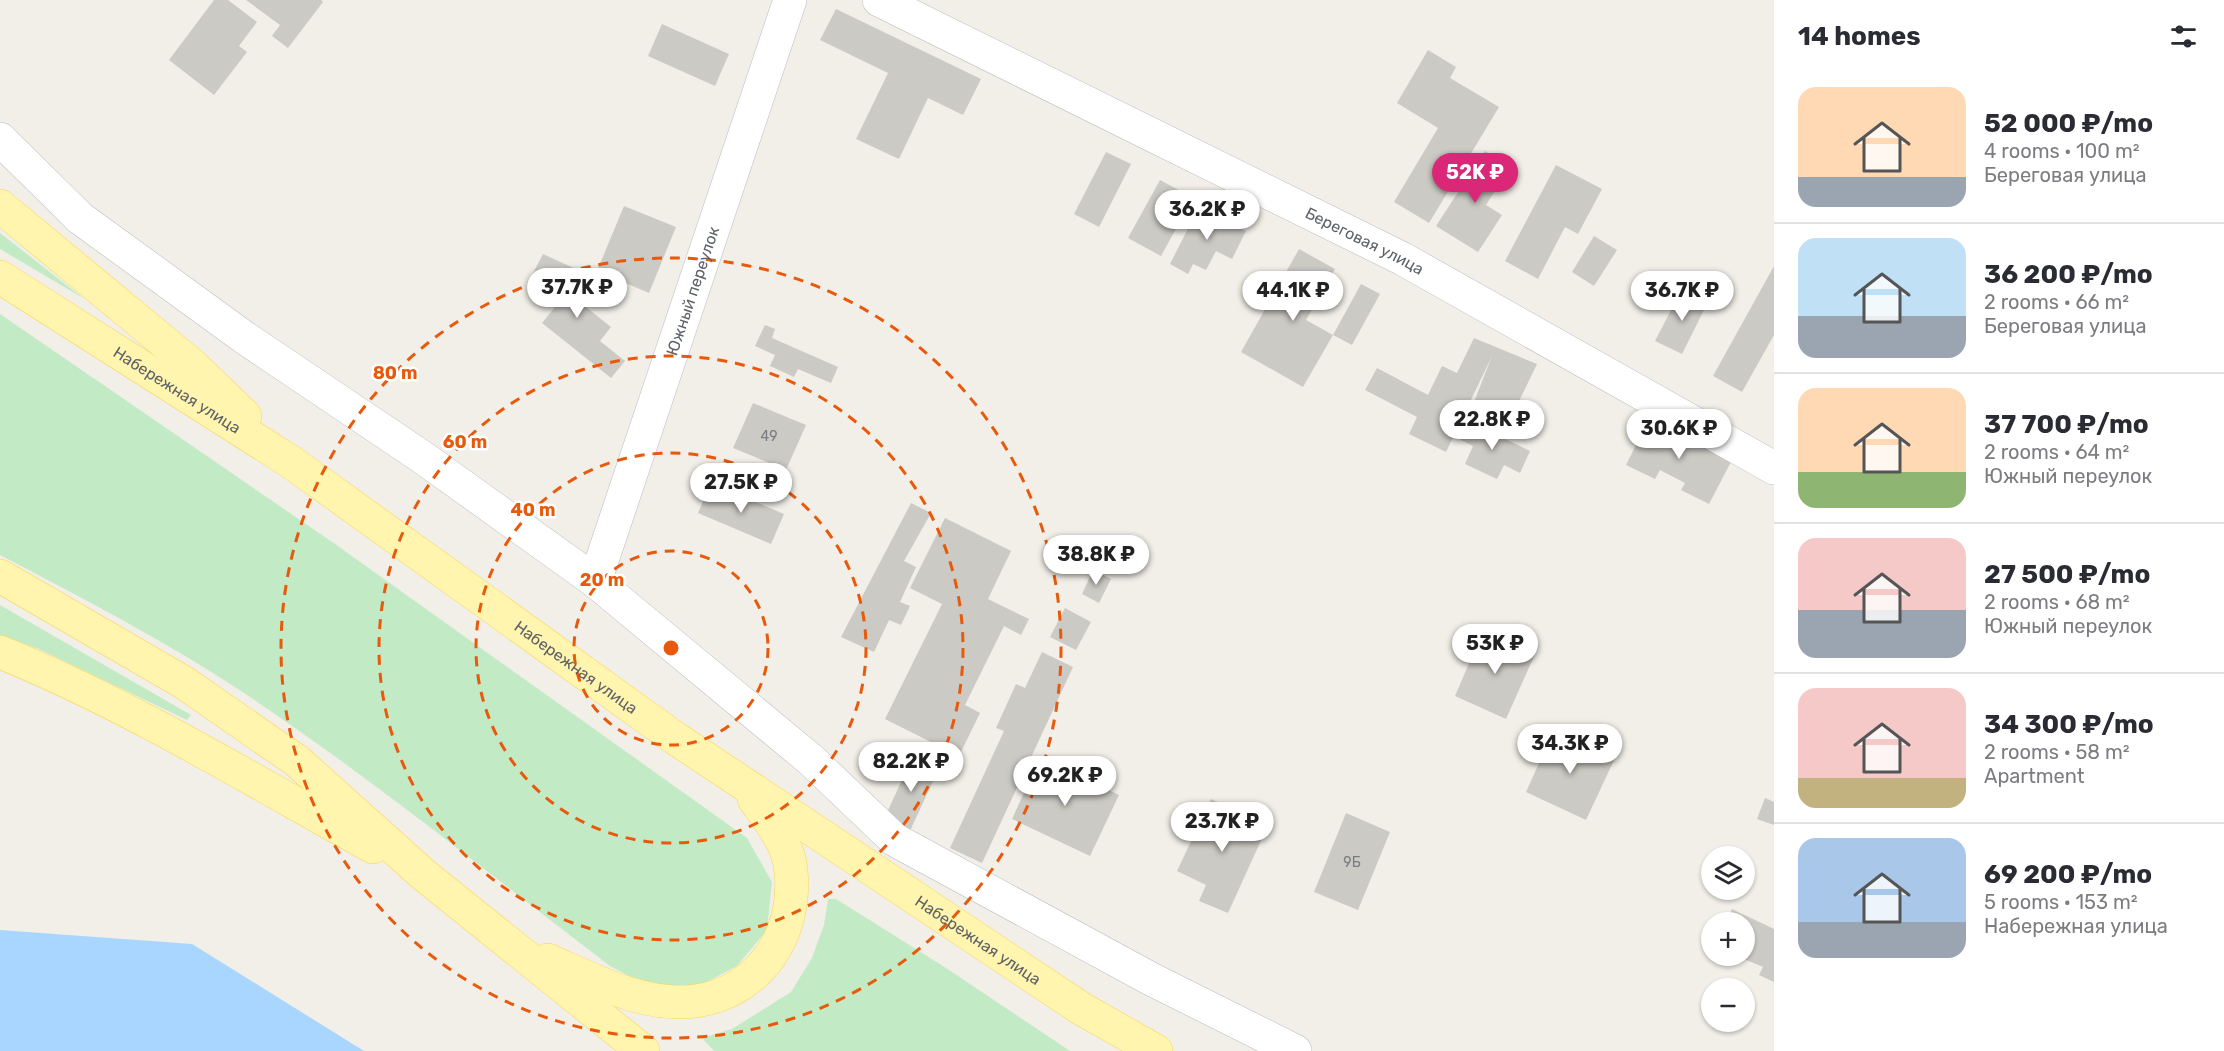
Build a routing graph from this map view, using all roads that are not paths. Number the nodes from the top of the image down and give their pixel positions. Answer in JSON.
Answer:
{"nodes":[{"id":1,"x":790,"y":0,"type":"edge"},
{"id":2,"x":879,"y":0,"type":"edge"},
{"id":3,"x":0,"y":139,"type":"edge"},
{"id":4,"x":0,"y":206,"type":"edge"},
{"id":5,"x":0,"y":277,"type":"edge"},
{"id":6,"x":291,"y":462,"type":"junction"},
{"id":7,"x":1774,"y":468,"type":"edge"},
{"id":8,"x":0,"y":576,"type":"edge"},
{"id":9,"x":595,"y":580,"type":"junction"},
{"id":10,"x":0,"y":652,"type":"edge"},
{"id":11,"x":745,"y":786,"type":"junction"},
{"id":12,"x":424,"y":875,"type":"junction"},
{"id":13,"x":498,"y":936,"type":"junction"},
{"id":14,"x":643,"y":1051,"type":"edge"},
{"id":15,"x":1156,"y":1051,"type":"edge"},
{"id":16,"x":1295,"y":1051,"type":"edge"}],
"edges":[{"from":1,"to":9,"type":"street","name":"Южный переулок"},
{"from":2,"to":7,"type":"street","name":"Береговая улица"},
{"from":3,"to":9,"type":"street"},
{"from":4,"to":6,"type":"main road"},
{"from":5,"to":6,"type":"main road","name":"Набережная улица"},
{"from":6,"to":11,"type":"main road","name":"Набережная улица"},
{"from":8,"to":12,"type":"main road"},
{"from":9,"to":16,"type":"street"},
{"from":10,"to":12,"type":"main road"},
{"from":11,"to":13,"type":"main road"},
{"from":11,"to":15,"type":"main road","name":"Набережная улица"},
{"from":12,"to":13,"type":"main road"},
{"from":13,"to":14,"type":"main road"}]}
